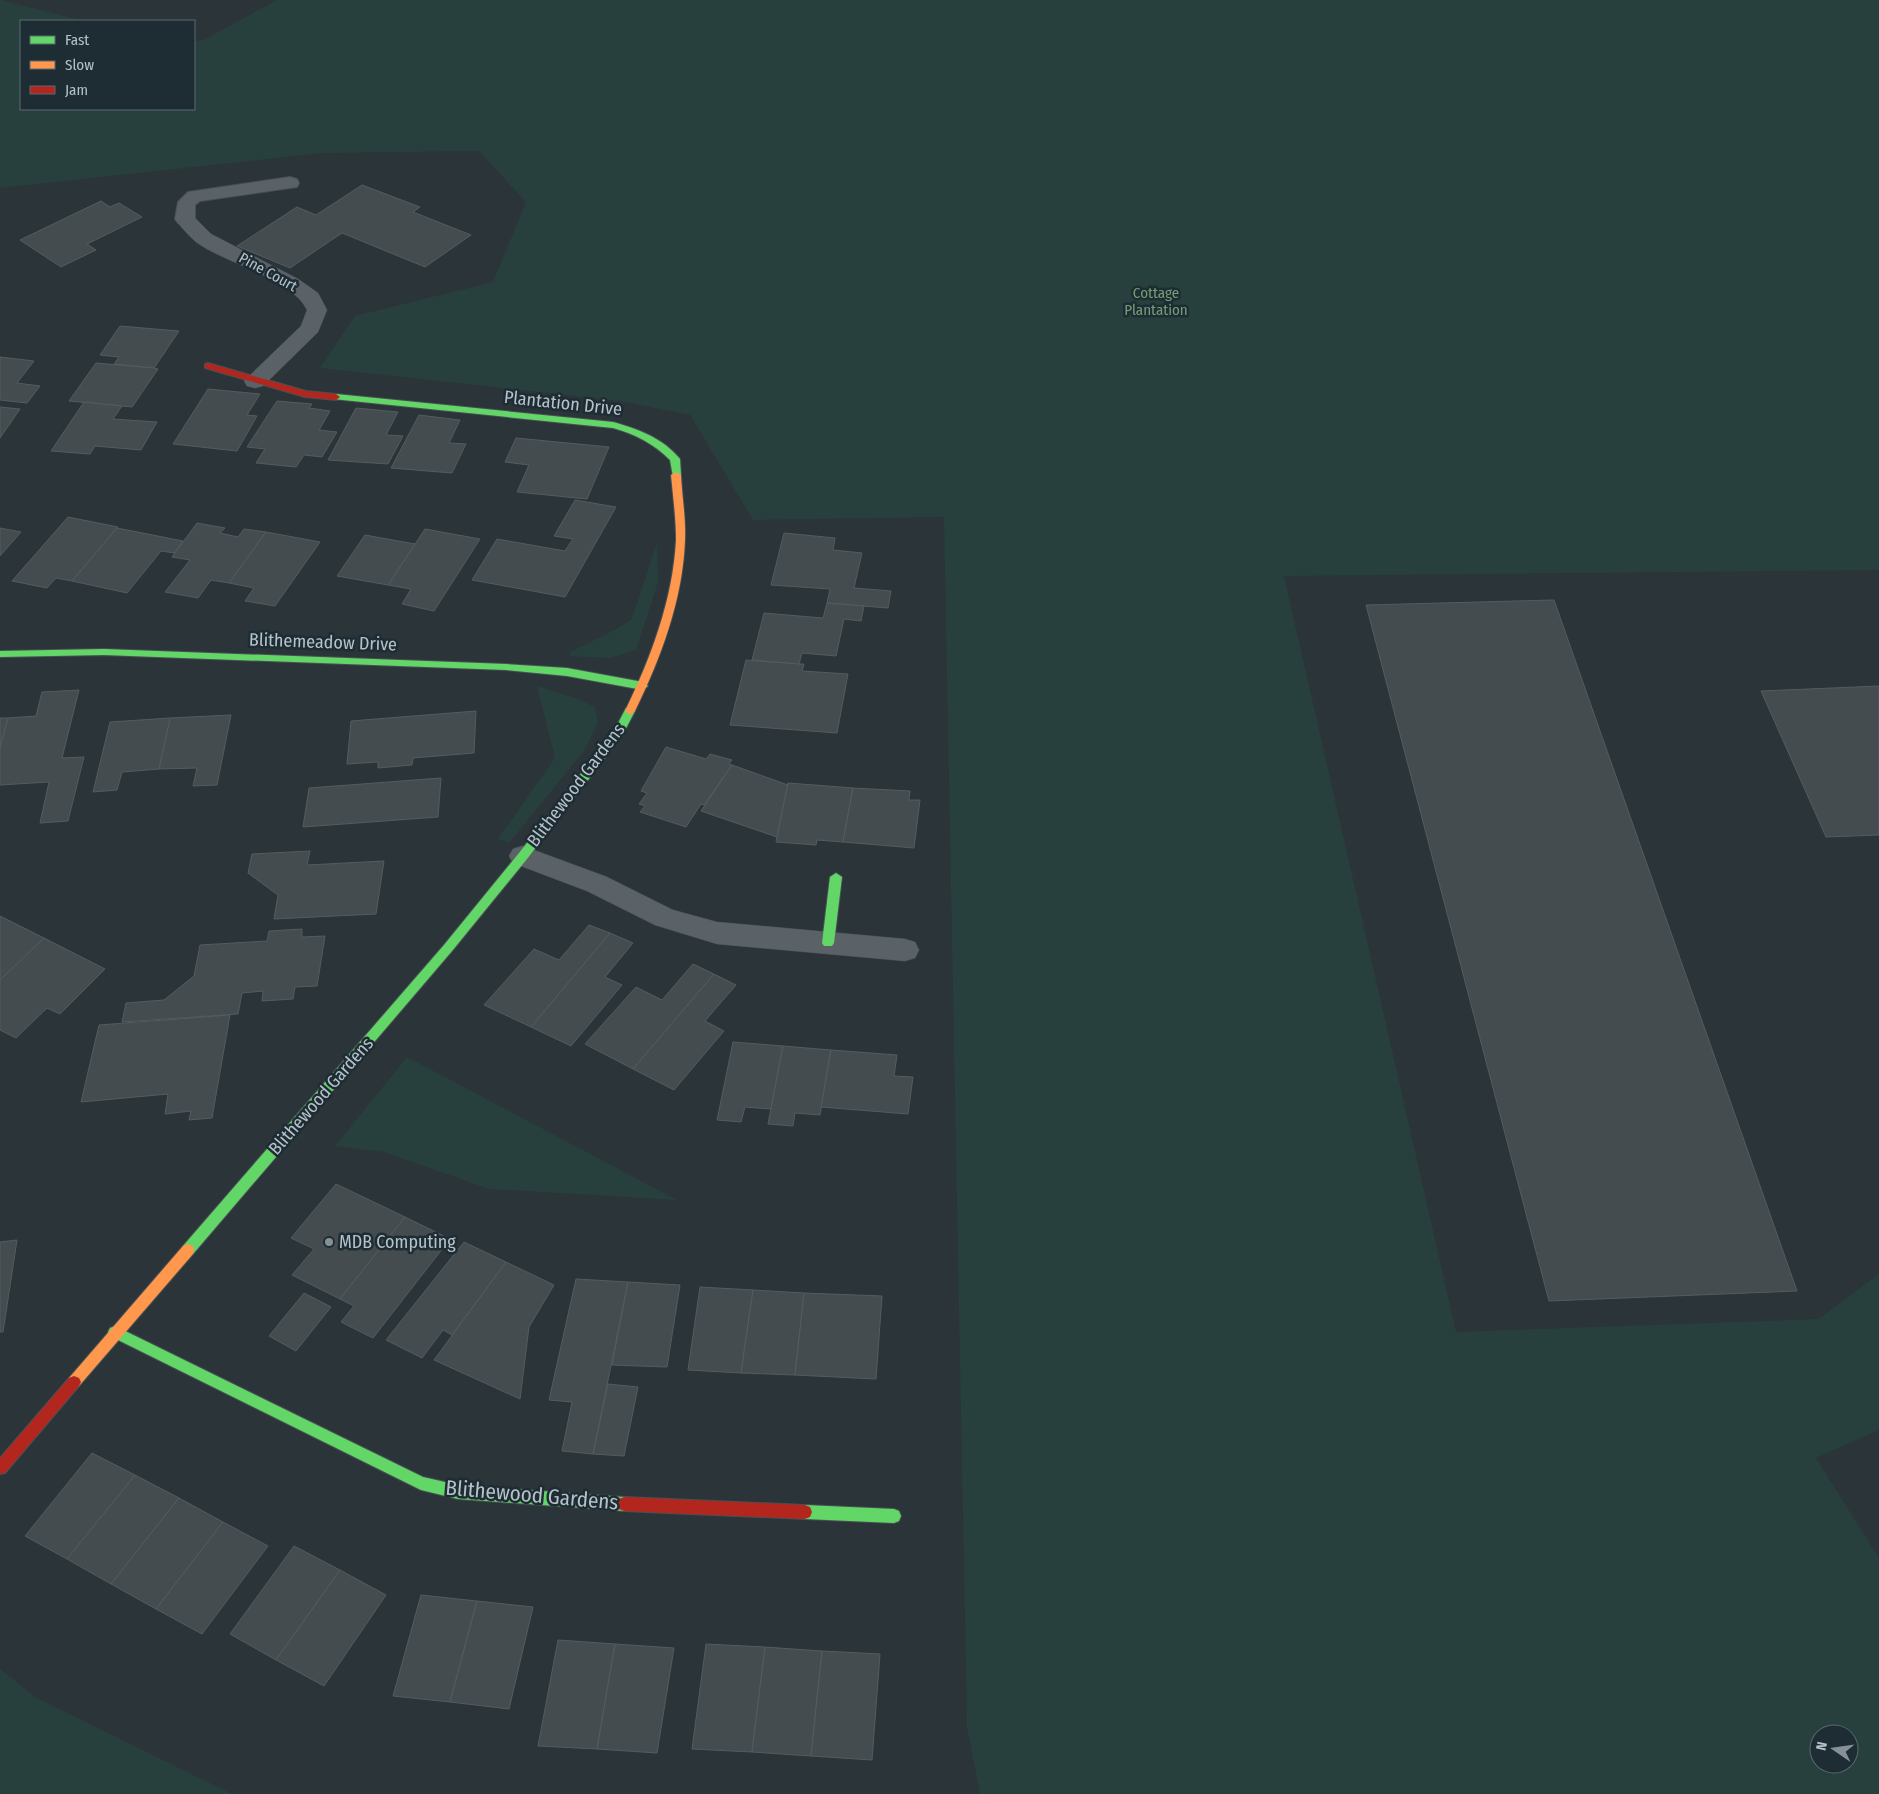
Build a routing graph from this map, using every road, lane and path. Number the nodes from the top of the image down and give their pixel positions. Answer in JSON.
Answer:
{"nodes":[{"id":1,"x":290,"y":183,"type":"dead end"},
{"id":2,"x":185,"y":219,"type":"joint"},
{"id":3,"x":208,"y":366,"type":"dead end"},
{"id":4,"x":256,"y":380,"type":"junction"},
{"id":5,"x":0,"y":654,"type":"edge"},
{"id":6,"x":643,"y":686,"type":"junction"},
{"id":7,"x":523,"y":856,"type":"junction"},
{"id":8,"x":836,"y":877,"type":"dead end"},
{"id":9,"x":828,"y":943,"type":"junction"},
{"id":10,"x":905,"y":950,"type":"dead end"},
{"id":11,"x":115,"y":1332,"type":"junction"},
{"id":12,"x":0,"y":1468,"type":"edge"},
{"id":13,"x":894,"y":1516,"type":"dead end"}],
"edges":[{"from":1,"to":2,"type":"lane"},
{"from":2,"to":4,"type":"street","name":"Pine Court"},
{"from":3,"to":4,"type":"street","name":"Plantation Drive"},
{"from":4,"to":6,"type":"street","name":"Plantation Drive"},
{"from":5,"to":6,"type":"street","name":"Blithemeadow Drive"},
{"from":6,"to":7,"type":"street","name":"Blithewood Gardens"},
{"from":7,"to":9,"type":"street","name":"Blithewood Gardens"},
{"from":7,"to":11,"type":"street","name":"Blithewood Gardens"},
{"from":8,"to":9,"type":"street"},
{"from":9,"to":10,"type":"street","name":"Blithewood Gardens"},
{"from":11,"to":12,"type":"street","name":"Blithewood Gardens"},
{"from":11,"to":13,"type":"street","name":"Blithewood Gardens"}]}
